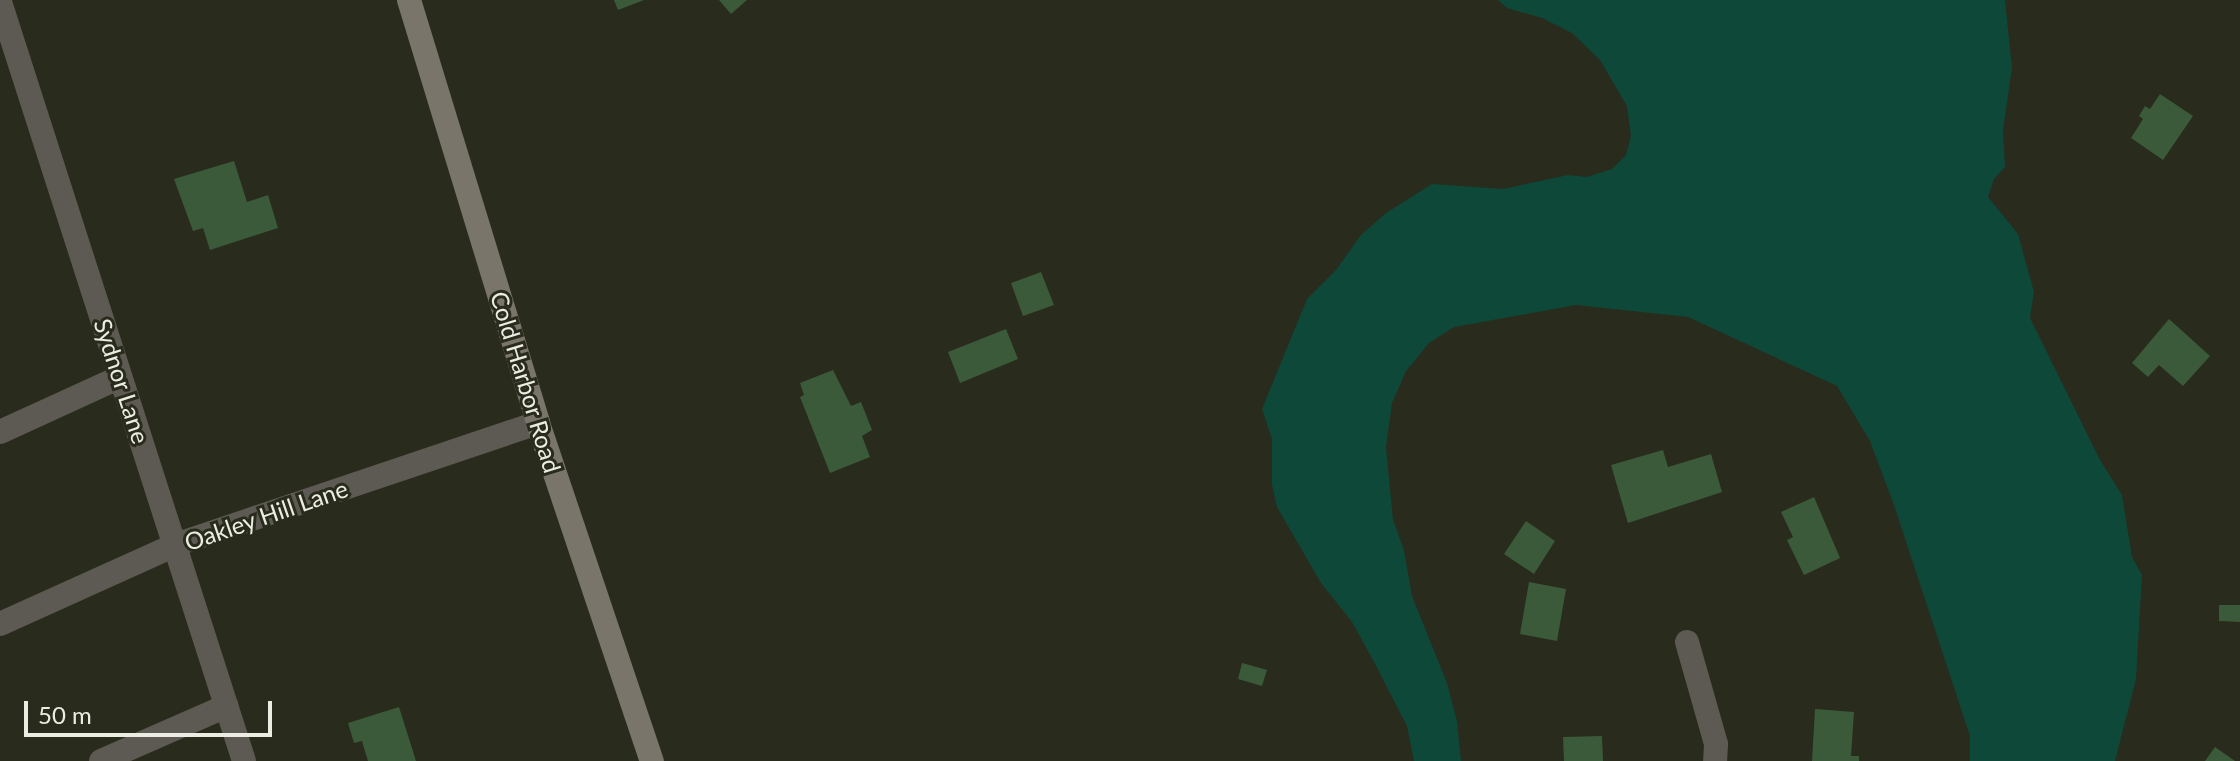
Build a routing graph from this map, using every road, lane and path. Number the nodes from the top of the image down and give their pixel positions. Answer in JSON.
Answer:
{"nodes":[{"id":1,"x":409,"y":0,"type":"edge"},
{"id":2,"x":0,"y":2,"type":"edge"},
{"id":3,"x":120,"y":377,"type":"junction"},
{"id":4,"x":538,"y":423,"type":"junction"},
{"id":5,"x":0,"y":432,"type":"edge"},
{"id":6,"x":175,"y":545,"type":"junction"},
{"id":7,"x":0,"y":624,"type":"edge"},
{"id":8,"x":1687,"y":642,"type":"dead end"},
{"id":9,"x":226,"y":706,"type":"junction"},
{"id":10,"x":101,"y":761,"type":"edge"},
{"id":11,"x":244,"y":761,"type":"edge"},
{"id":12,"x":652,"y":761,"type":"edge"},
{"id":13,"x":1715,"y":761,"type":"edge"}],
"edges":[{"from":1,"to":4,"type":"main road","name":"Cold Harbor Road"},
{"from":2,"to":3,"type":"street","name":"Sydnor Lane"},
{"from":3,"to":5,"type":"street"},
{"from":3,"to":6,"type":"street","name":"Sydnor Lane"},
{"from":4,"to":6,"type":"street","name":"Oakley Hill Lane"},
{"from":4,"to":12,"type":"main road","name":"Cold Harbor Road"},
{"from":6,"to":7,"type":"street","name":"Oakley Hill Lane"},
{"from":6,"to":9,"type":"street","name":"Sydnor Lane"},
{"from":8,"to":13,"type":"street"},
{"from":9,"to":10,"type":"street"},
{"from":9,"to":11,"type":"street","name":"Sydnor Lane"}]}
